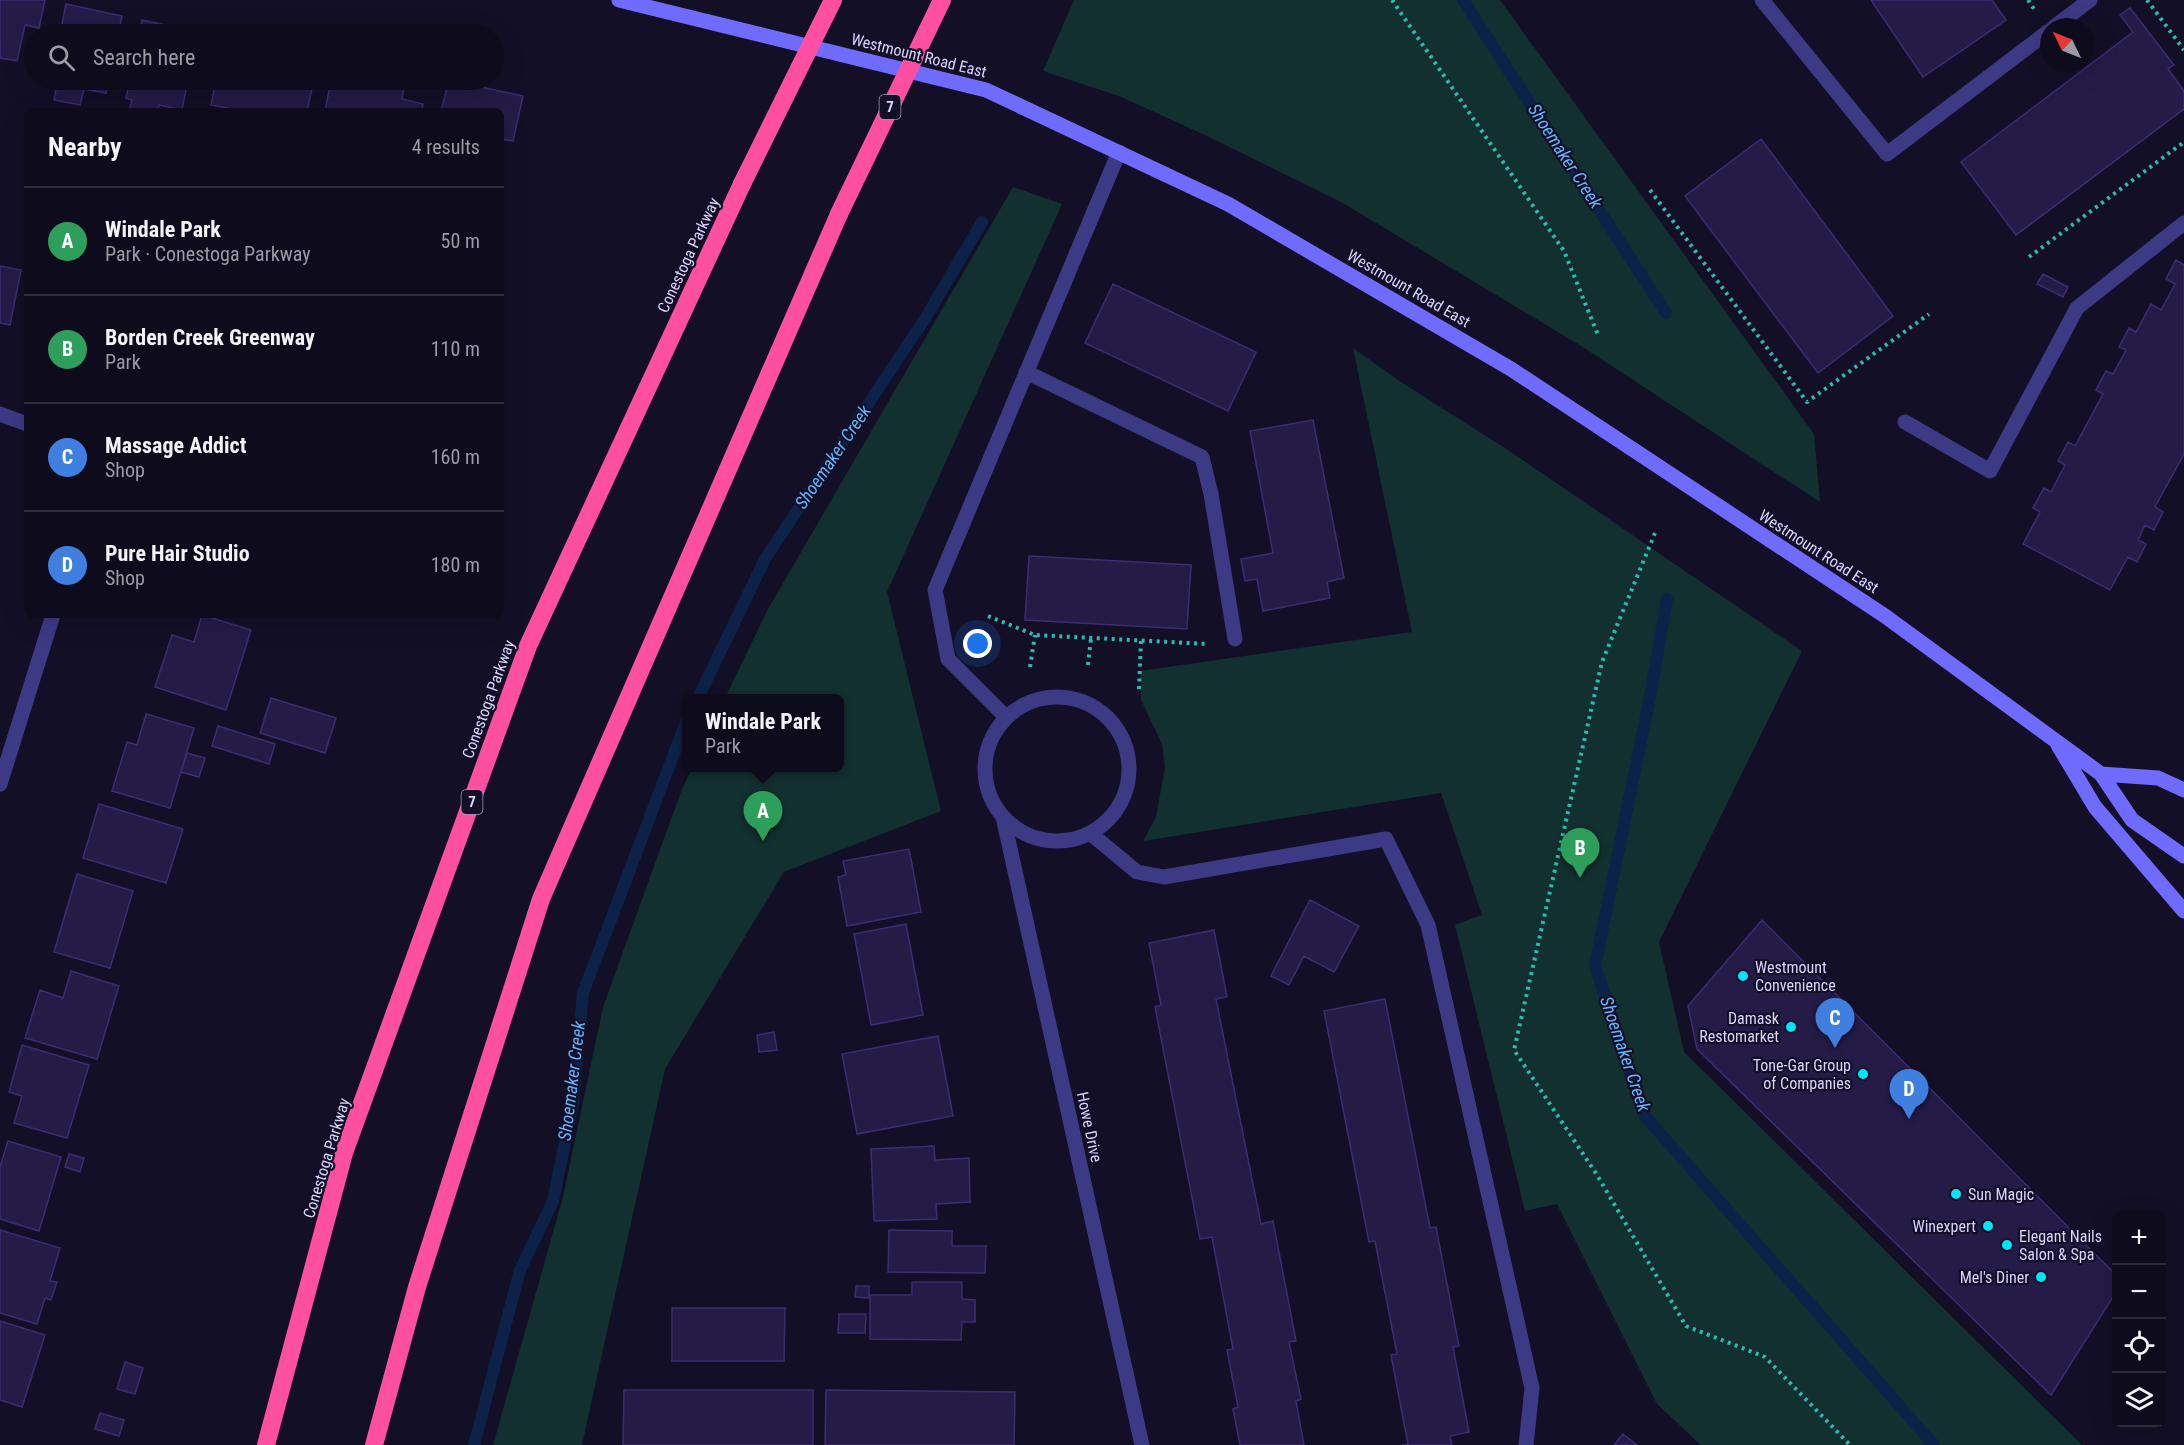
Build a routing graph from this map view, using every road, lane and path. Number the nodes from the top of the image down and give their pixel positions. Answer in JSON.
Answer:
{"nodes":[{"id":1,"x":619,"y":0,"type":"edge"},
{"id":2,"x":832,"y":0,"type":"edge"},
{"id":3,"x":942,"y":0,"type":"edge"},
{"id":4,"x":1392,"y":0,"type":"edge"},
{"id":5,"x":1762,"y":0,"type":"edge"},
{"id":6,"x":2028,"y":0,"type":"edge"},
{"id":7,"x":2090,"y":0,"type":"edge"},
{"id":8,"x":2146,"y":0,"type":"edge"},
{"id":9,"x":2035,"y":10,"type":"dead end"},
{"id":10,"x":2066,"y":18,"type":"edge"},
{"id":11,"x":2040,"y":38,"type":"edge"},
{"id":12,"x":2184,"y":50,"type":"edge"},
{"id":13,"x":2184,"y":142,"type":"edge"},
{"id":14,"x":1119,"y":152,"type":"junction"},
{"id":15,"x":1650,"y":190,"type":"dead end"},
{"id":16,"x":2184,"y":223,"type":"edge"},
{"id":17,"x":2029,"y":256,"type":"dead end"},
{"id":18,"x":1929,"y":314,"type":"dead end"},
{"id":19,"x":1598,"y":335,"type":"dead end"},
{"id":20,"x":1026,"y":372,"type":"junction"},
{"id":21,"x":0,"y":414,"type":"edge"},
{"id":22,"x":1905,"y":422,"type":"dead end"},
{"id":23,"x":24,"y":423,"type":"edge"},
{"id":24,"x":1655,"y":533,"type":"dead end"},
{"id":25,"x":988,"y":616,"type":"dead end"},
{"id":26,"x":52,"y":618,"type":"edge"},
{"id":27,"x":1035,"y":635,"type":"junction"},
{"id":28,"x":1091,"y":638,"type":"junction"},
{"id":29,"x":1235,"y":639,"type":"joint"},
{"id":30,"x":1141,"y":640,"type":"junction"},
{"id":31,"x":1088,"y":665,"type":"dead end"},
{"id":32,"x":1030,"y":667,"type":"dead end"},
{"id":33,"x":1139,"y":689,"type":"dead end"},
{"id":34,"x":1006,"y":717,"type":"junction"},
{"id":35,"x":2055,"y":740,"type":"junction"},
{"id":36,"x":2101,"y":774,"type":"junction"},
{"id":37,"x":0,"y":784,"type":"edge"},
{"id":38,"x":2184,"y":790,"type":"edge"},
{"id":39,"x":1003,"y":818,"type":"junction"},
{"id":40,"x":1090,"y":833,"type":"junction"},
{"id":41,"x":2184,"y":856,"type":"edge"},
{"id":42,"x":2184,"y":910,"type":"edge"},
{"id":43,"x":266,"y":1445,"type":"edge"},
{"id":44,"x":374,"y":1445,"type":"edge"},
{"id":45,"x":1142,"y":1445,"type":"edge"},
{"id":46,"x":1526,"y":1445,"type":"edge"},
{"id":47,"x":1850,"y":1445,"type":"edge"}],
"edges":[{"from":1,"to":14,"type":"main road","name":"Westmount Road East"},
{"from":2,"to":43,"type":"highway","name":"Conestoga Parkway","number":"7","bridge":true},
{"from":3,"to":44,"type":"highway","number":"7","bridge":true},
{"from":4,"to":19,"type":"path"},
{"from":5,"to":11,"type":"street"},
{"from":6,"to":9,"type":"path"},
{"from":7,"to":10,"type":"street"},
{"from":8,"to":12,"type":"path"},
{"from":13,"to":17,"type":"path"},
{"from":14,"to":20,"type":"street"},
{"from":14,"to":35,"type":"main road","name":"Westmount Road East"},
{"from":15,"to":18,"type":"path"},
{"from":16,"to":22,"type":"street"},
{"from":20,"to":29,"type":"street"},
{"from":20,"to":34,"type":"street"},
{"from":21,"to":23,"type":"street"},
{"from":24,"to":47,"type":"path"},
{"from":25,"to":27,"type":"path"},
{"from":26,"to":37,"type":"street"},
{"from":27,"to":28,"type":"path"},
{"from":27,"to":32,"type":"path"},
{"from":28,"to":30,"type":"path"},
{"from":28,"to":31,"type":"path"},
{"from":29,"to":30,"type":"path"},
{"from":30,"to":33,"type":"path"},
{"from":34,"to":39,"type":"street","name":"Howe Drive"},
{"from":34,"to":40,"type":"street","name":"Howe Drive"},
{"from":35,"to":36,"type":"main road","name":"Westmount Road East"},
{"from":35,"to":42,"type":"main road"},
{"from":36,"to":38,"type":"main road"},
{"from":36,"to":41,"type":"main road"},
{"from":39,"to":40,"type":"street","name":"Howe Drive"},
{"from":39,"to":45,"type":"street","name":"Howe Drive"},
{"from":40,"to":46,"type":"street"}]}
